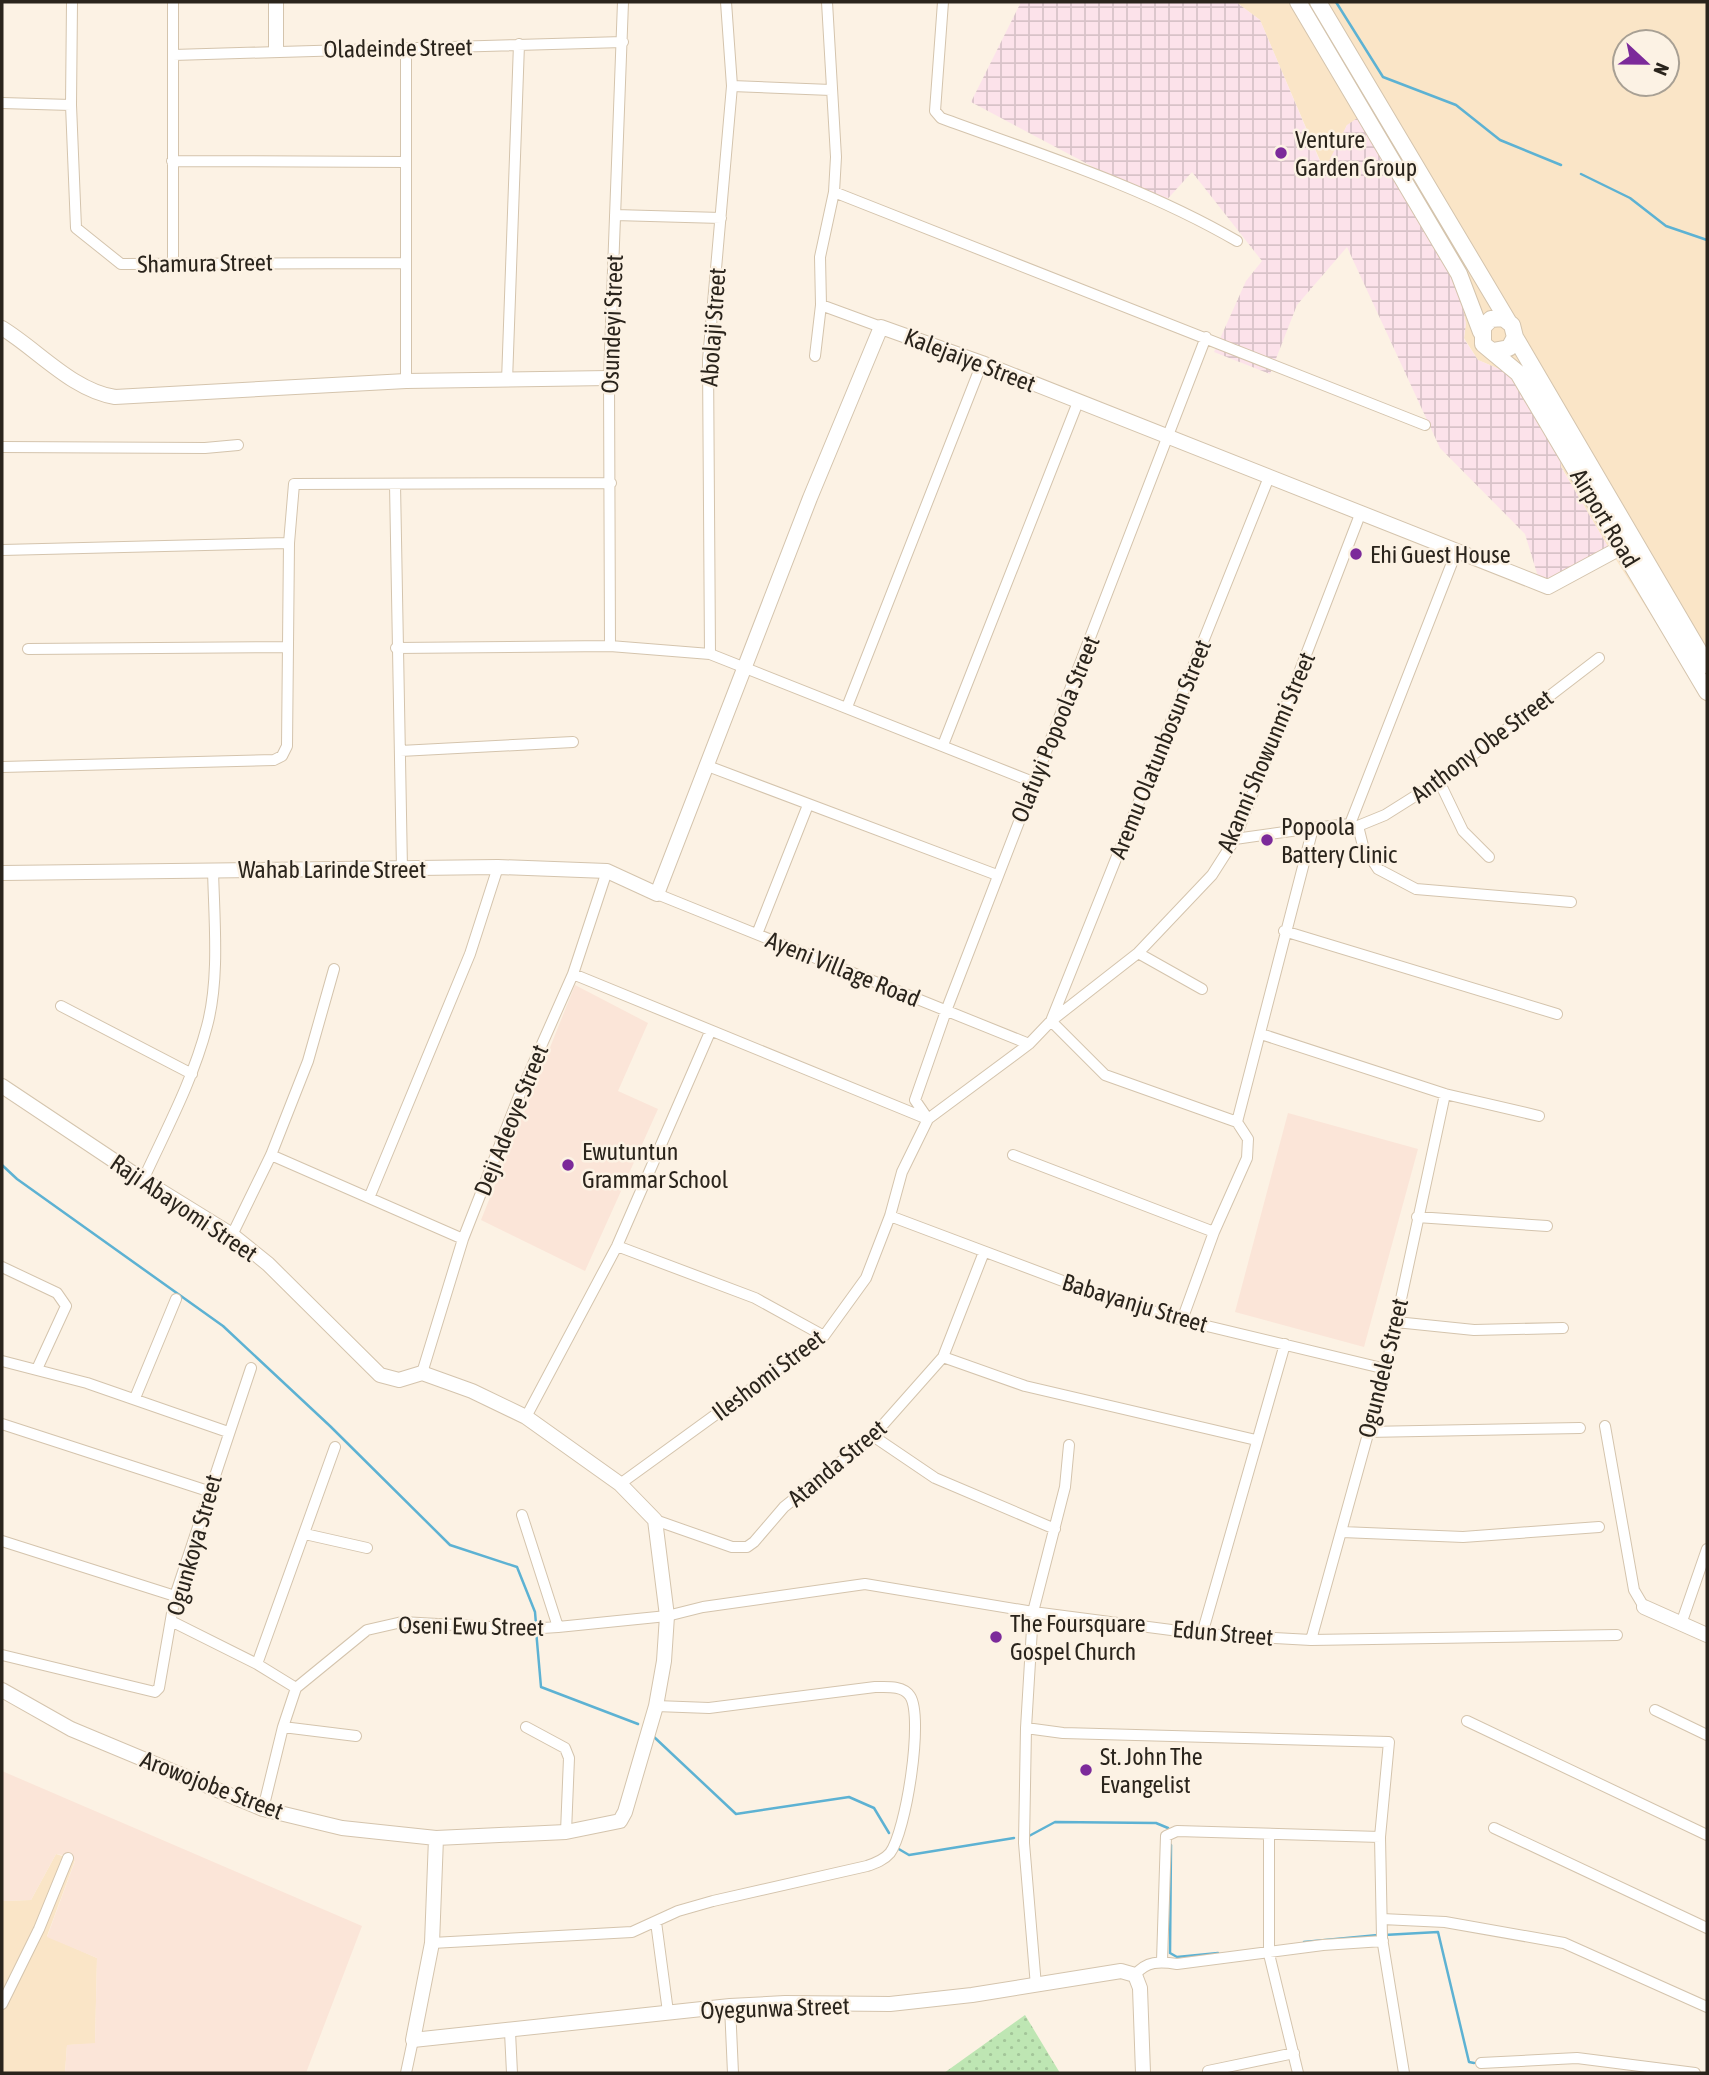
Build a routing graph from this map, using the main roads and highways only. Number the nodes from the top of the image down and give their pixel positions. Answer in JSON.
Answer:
{"nodes":[{"id":1,"x":1298,"y":2,"type":"edge"},
{"id":2,"x":1318,"y":2,"type":"edge"},
{"id":3,"x":1508,"y":321,"type":"junction"},
{"id":4,"x":1481,"y":332,"type":"junction"},
{"id":5,"x":1515,"y":337,"type":"junction"},
{"id":6,"x":1493,"y":351,"type":"junction"},
{"id":7,"x":1707,"y":665,"type":"edge"},
{"id":8,"x":1707,"y":692,"type":"edge"}],
"edges":[{"from":1,"to":4,"type":"main road"},
{"from":2,"to":3,"type":"main road"},
{"from":3,"to":4,"type":"main road"},
{"from":3,"to":5,"type":"main road"},
{"from":4,"to":6,"type":"main road"},
{"from":5,"to":6,"type":"main road"},
{"from":5,"to":7,"type":"main road","name":"Airport Road"},
{"from":6,"to":8,"type":"main road","name":"Airport Road"}]}
